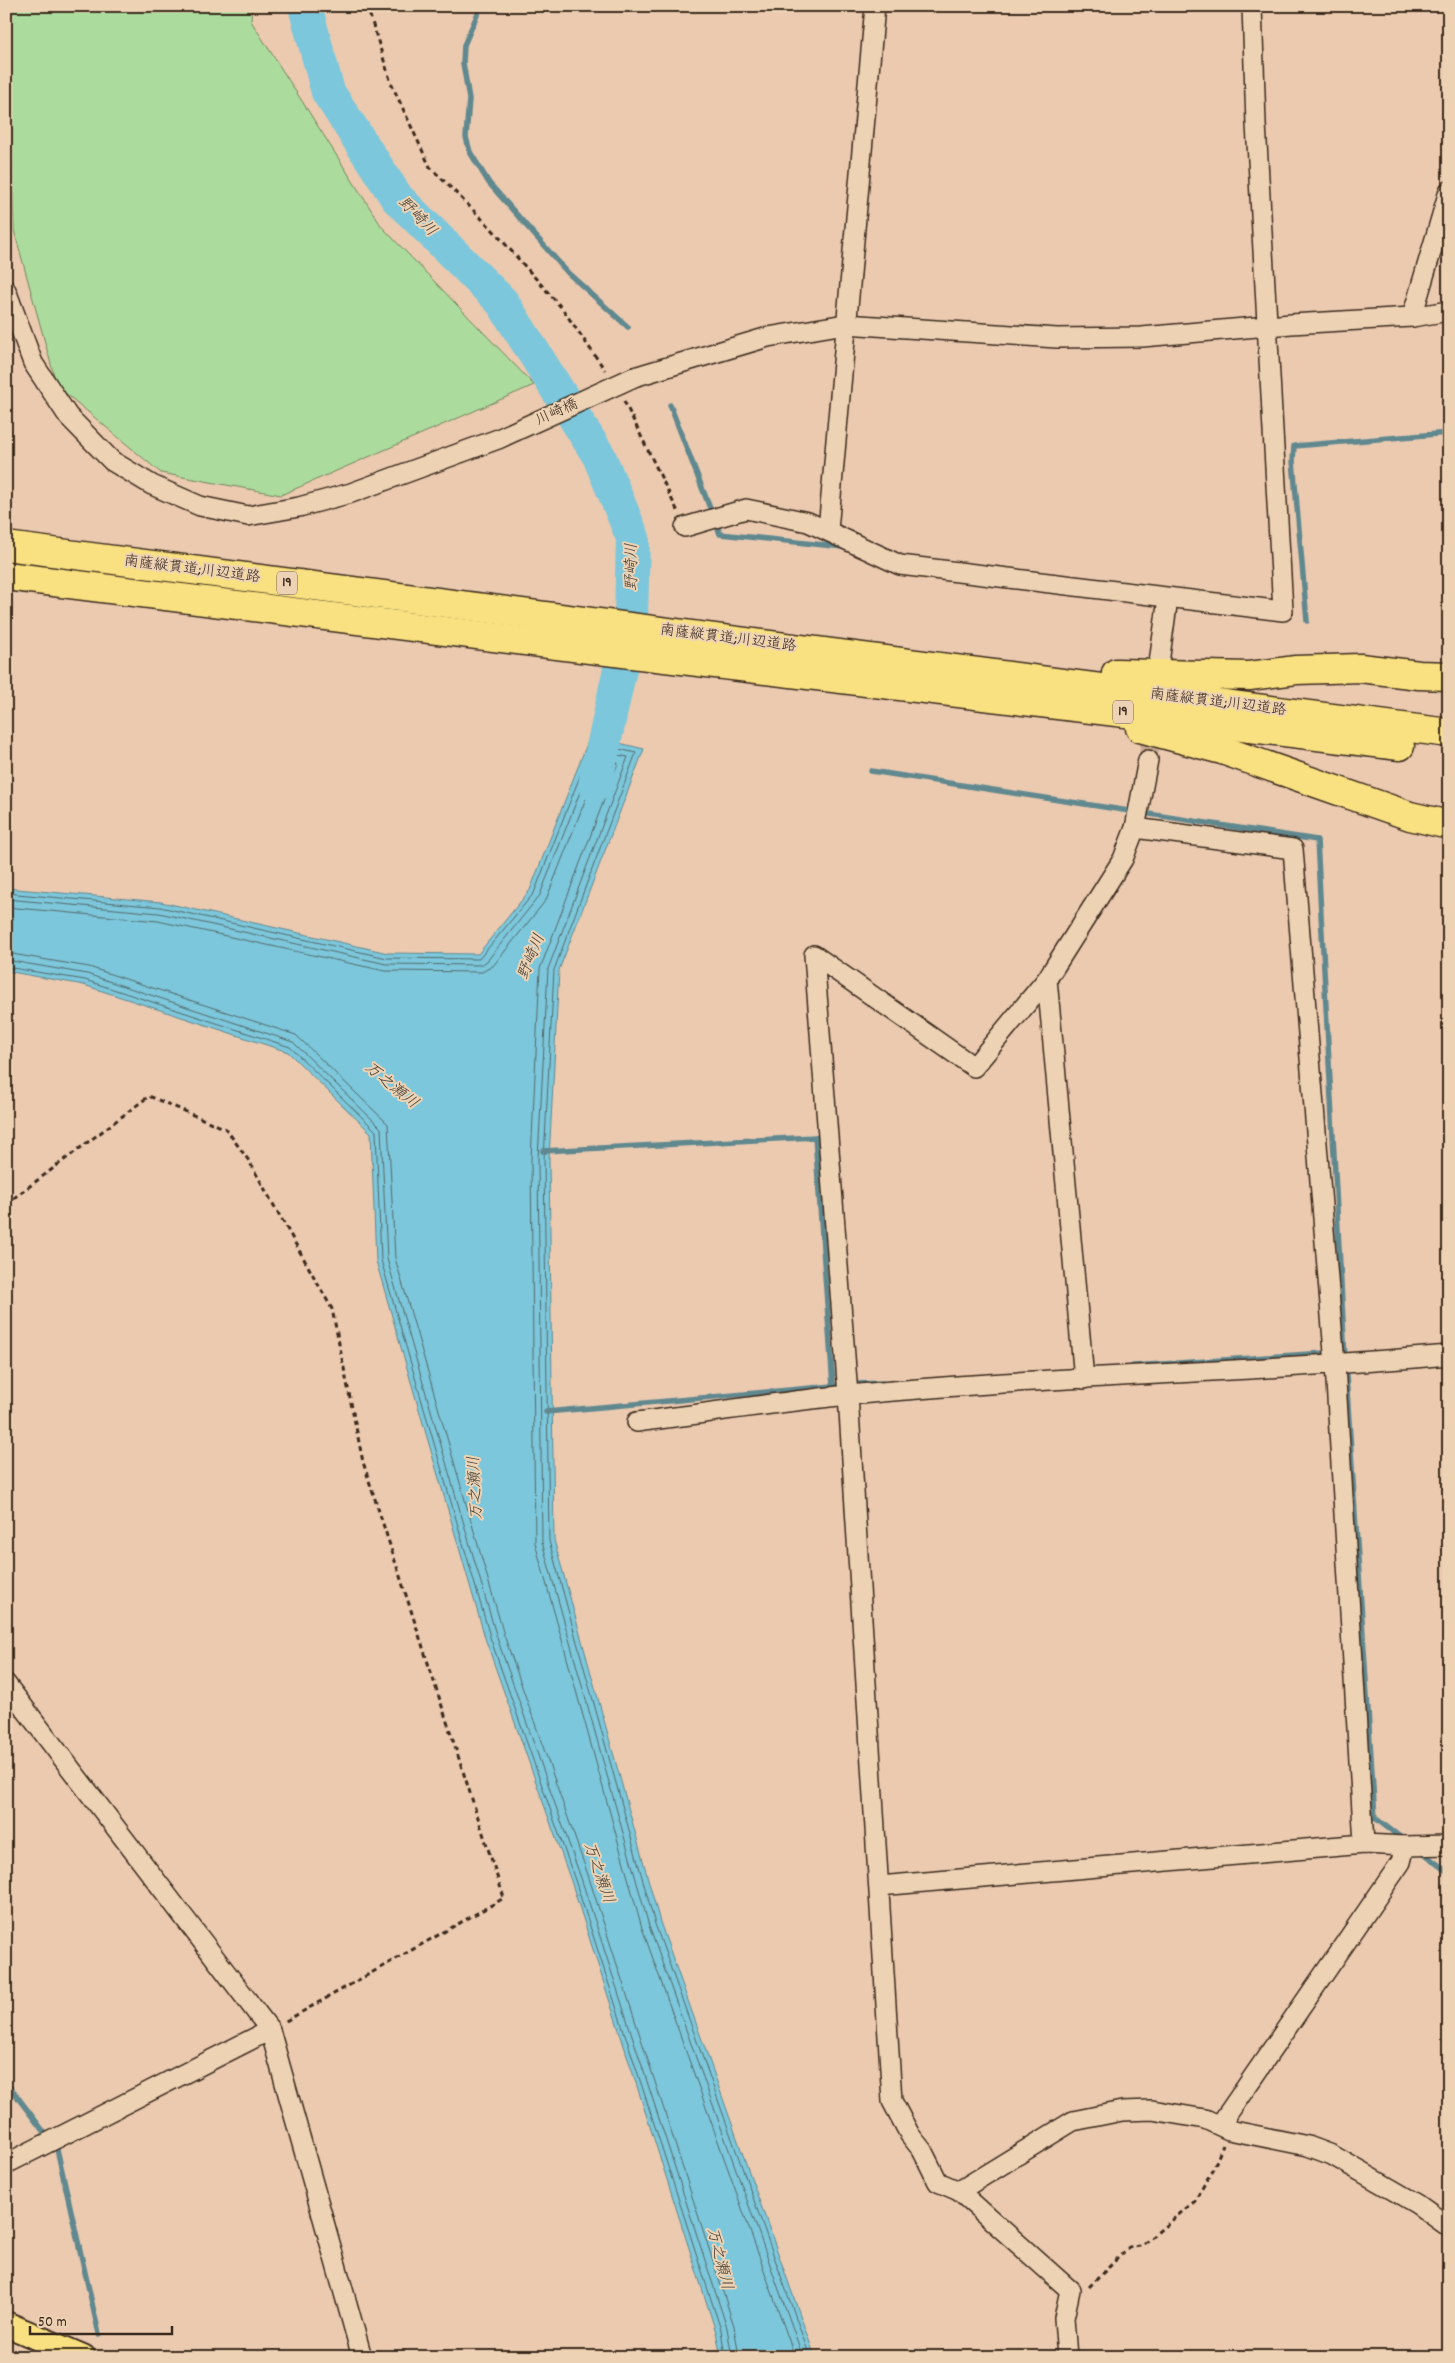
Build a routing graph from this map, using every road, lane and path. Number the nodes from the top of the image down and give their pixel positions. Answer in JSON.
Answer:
{"nodes":[{"id":1,"x":367,"y":6,"type":"edge"},
{"id":2,"x":875,"y":6,"type":"edge"},
{"id":3,"x":1252,"y":6,"type":"edge"},
{"id":4,"x":1449,"y":191,"type":"edge"},
{"id":5,"x":6,"y":290,"type":"edge"},
{"id":6,"x":1449,"y":311,"type":"edge"},
{"id":7,"x":1412,"y":317,"type":"junction"},
{"id":8,"x":845,"y":324,"type":"junction"},
{"id":9,"x":1268,"y":326,"type":"junction"},
{"id":10,"x":617,"y":387,"type":"junction"},
{"id":11,"x":685,"y":527,"type":"joint"},
{"id":12,"x":828,"y":530,"type":"junction"},
{"id":13,"x":6,"y":546,"type":"edge"},
{"id":14,"x":6,"y":576,"type":"edge"},
{"id":15,"x":1168,"y":598,"type":"junction"},
{"id":16,"x":686,"y":647,"type":"junction"},
{"id":17,"x":813,"y":650,"type":"junction"},
{"id":18,"x":1158,"y":670,"type":"dead end"},
{"id":19,"x":797,"y":673,"type":"junction"},
{"id":20,"x":1419,"y":675,"type":"junction"},
{"id":21,"x":1449,"y":676,"type":"edge"},
{"id":22,"x":1449,"y":685,"type":"edge"},
{"id":23,"x":1449,"y":733,"type":"edge"},
{"id":24,"x":1449,"y":752,"type":"edge"},
{"id":25,"x":1148,"y":760,"type":"tunnel mouth"},
{"id":26,"x":1361,"y":798,"type":"junction"},
{"id":27,"x":1449,"y":811,"type":"edge"},
{"id":28,"x":1449,"y":825,"type":"edge"},
{"id":29,"x":1135,"y":828,"type":"junction"},
{"id":30,"x":1047,"y":979,"type":"junction"},
{"id":31,"x":6,"y":1204,"type":"edge"},
{"id":32,"x":1449,"y":1355,"type":"edge"},
{"id":33,"x":1335,"y":1365,"type":"junction"},
{"id":34,"x":1083,"y":1373,"type":"junction"},
{"id":35,"x":848,"y":1396,"type":"junction"},
{"id":36,"x":637,"y":1422,"type":"dead end"},
{"id":37,"x":6,"y":1684,"type":"edge"},
{"id":38,"x":1364,"y":1844,"type":"junction"},
{"id":39,"x":1449,"y":1845,"type":"edge"},
{"id":40,"x":1413,"y":1846,"type":"junction"},
{"id":41,"x":879,"y":1886,"type":"junction"},
{"id":42,"x":270,"y":2030,"type":"junction"},
{"id":43,"x":1224,"y":2127,"type":"junction"},
{"id":44,"x":6,"y":2164,"type":"edge"},
{"id":45,"x":960,"y":2191,"type":"junction"},
{"id":46,"x":1449,"y":2227,"type":"edge"},
{"id":47,"x":1070,"y":2290,"type":"junction"},
{"id":48,"x":6,"y":2324,"type":"edge"},
{"id":49,"x":1449,"y":2354,"type":"edge"},
{"id":50,"x":83,"y":2357,"type":"edge"},
{"id":51,"x":362,"y":2357,"type":"edge"},
{"id":52,"x":1067,"y":2357,"type":"edge"},
{"id":53,"x":1444,"y":2357,"type":"edge"}],
"edges":[{"from":1,"to":10,"type":"path"},
{"from":2,"to":8,"type":"street"},
{"from":3,"to":9,"type":"street"},
{"from":4,"to":7,"type":"street"},
{"from":5,"to":10,"type":"street","name":"川崎橋"},
{"from":6,"to":7,"type":"street","name":"川崎橋"},
{"from":7,"to":9,"type":"street","name":"川崎橋"},
{"from":8,"to":9,"type":"street","name":"川崎橋"},
{"from":8,"to":10,"type":"street","name":"川崎橋"},
{"from":8,"to":12,"type":"street"},
{"from":9,"to":15,"type":"street"},
{"from":10,"to":11,"type":"path"},
{"from":11,"to":12,"type":"street"},
{"from":12,"to":15,"type":"street"},
{"from":13,"to":16,"type":"highway","name":"南薩縦貫道;川辺道路","number":"19"},
{"from":14,"to":16,"type":"highway","name":"南薩縦貫道;川辺道路","number":"19"},
{"from":15,"to":18,"type":"street"},
{"from":16,"to":17,"type":"highway","name":"南薩縦貫道;川辺道路","number":"19"},
{"from":16,"to":19,"type":"highway","name":"南薩縦貫道;川辺道路","number":"19"},
{"from":17,"to":20,"type":"highway","number":"19"},
{"from":17,"to":23,"type":"highway","name":"南薩縦貫道;川辺道路","number":"19"},
{"from":19,"to":24,"type":"highway","name":"南薩縦貫道;川辺道路","number":"19"},
{"from":19,"to":26,"type":"highway","number":"19"},
{"from":20,"to":21,"type":"highway","number":"19"},
{"from":20,"to":22,"type":"highway","number":"19"},
{"from":25,"to":29,"type":"street"},
{"from":26,"to":27,"type":"highway","number":"19"},
{"from":26,"to":28,"type":"highway","number":"19"},
{"from":29,"to":30,"type":"street"},
{"from":29,"to":33,"type":"street"},
{"from":30,"to":34,"type":"street"},
{"from":30,"to":35,"type":"street"},
{"from":31,"to":42,"type":"path"},
{"from":32,"to":33,"type":"street"},
{"from":33,"to":34,"type":"street"},
{"from":33,"to":38,"type":"street"},
{"from":34,"to":35,"type":"street"},
{"from":35,"to":36,"type":"street"},
{"from":35,"to":41,"type":"street"},
{"from":37,"to":42,"type":"street"},
{"from":38,"to":40,"type":"street"},
{"from":38,"to":41,"type":"street"},
{"from":39,"to":40,"type":"street"},
{"from":40,"to":43,"type":"street"},
{"from":41,"to":45,"type":"street"},
{"from":42,"to":44,"type":"street"},
{"from":42,"to":51,"type":"street"},
{"from":43,"to":45,"type":"street"},
{"from":43,"to":46,"type":"street"},
{"from":43,"to":47,"type":"path"},
{"from":45,"to":47,"type":"street"},
{"from":47,"to":52,"type":"street"},
{"from":48,"to":50,"type":"main road"},
{"from":49,"to":53,"type":"path"}]}
